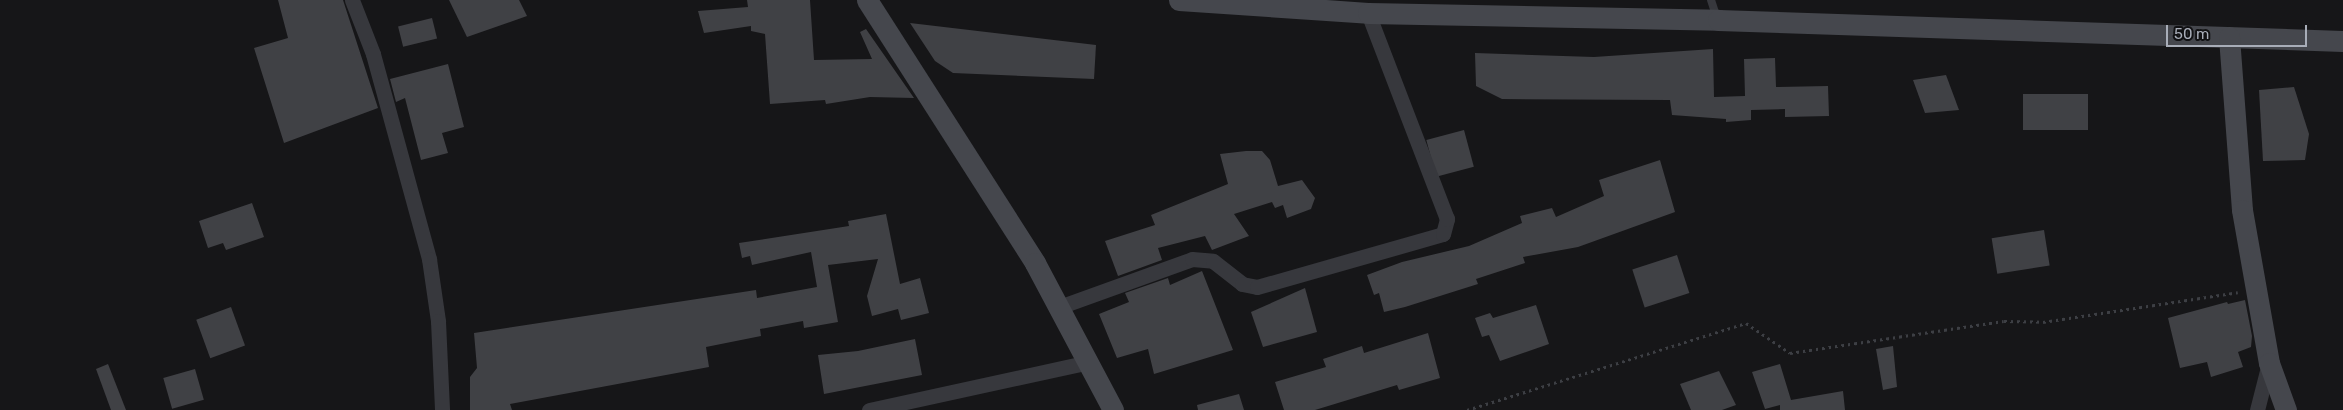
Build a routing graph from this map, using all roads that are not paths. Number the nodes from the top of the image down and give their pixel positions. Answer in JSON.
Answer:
{"nodes":[{"id":1,"x":352,"y":0,"type":"edge"},
{"id":2,"x":868,"y":0,"type":"edge"},
{"id":3,"x":1179,"y":0,"type":"edge"},
{"id":4,"x":1714,"y":10,"type":"edge"},
{"id":5,"x":1368,"y":13,"type":"junction"},
{"id":6,"x":2229,"y":37,"type":"junction"},
{"id":7,"x":2343,"y":41,"type":"edge"},
{"id":8,"x":1059,"y":307,"type":"junction"},
{"id":9,"x":1090,"y":362,"type":"junction"},
{"id":10,"x":2269,"y":363,"type":"junction"},
{"id":11,"x":442,"y":410,"type":"edge"},
{"id":12,"x":869,"y":410,"type":"edge"},
{"id":13,"x":1113,"y":410,"type":"edge"},
{"id":14,"x":2257,"y":410,"type":"edge"},
{"id":15,"x":2286,"y":410,"type":"edge"}],
"edges":[{"from":1,"to":11,"type":"street"},
{"from":2,"to":8,"type":"main road"},
{"from":3,"to":5,"type":"main road"},
{"from":4,"to":5,"type":"main road"},
{"from":4,"to":6,"type":"main road"},
{"from":5,"to":8,"type":"street"},
{"from":6,"to":7,"type":"main road"},
{"from":6,"to":10,"type":"main road"},
{"from":8,"to":9,"type":"main road"},
{"from":9,"to":12,"type":"street"},
{"from":9,"to":13,"type":"main road"},
{"from":10,"to":14,"type":"street"},
{"from":10,"to":15,"type":"main road"}]}
